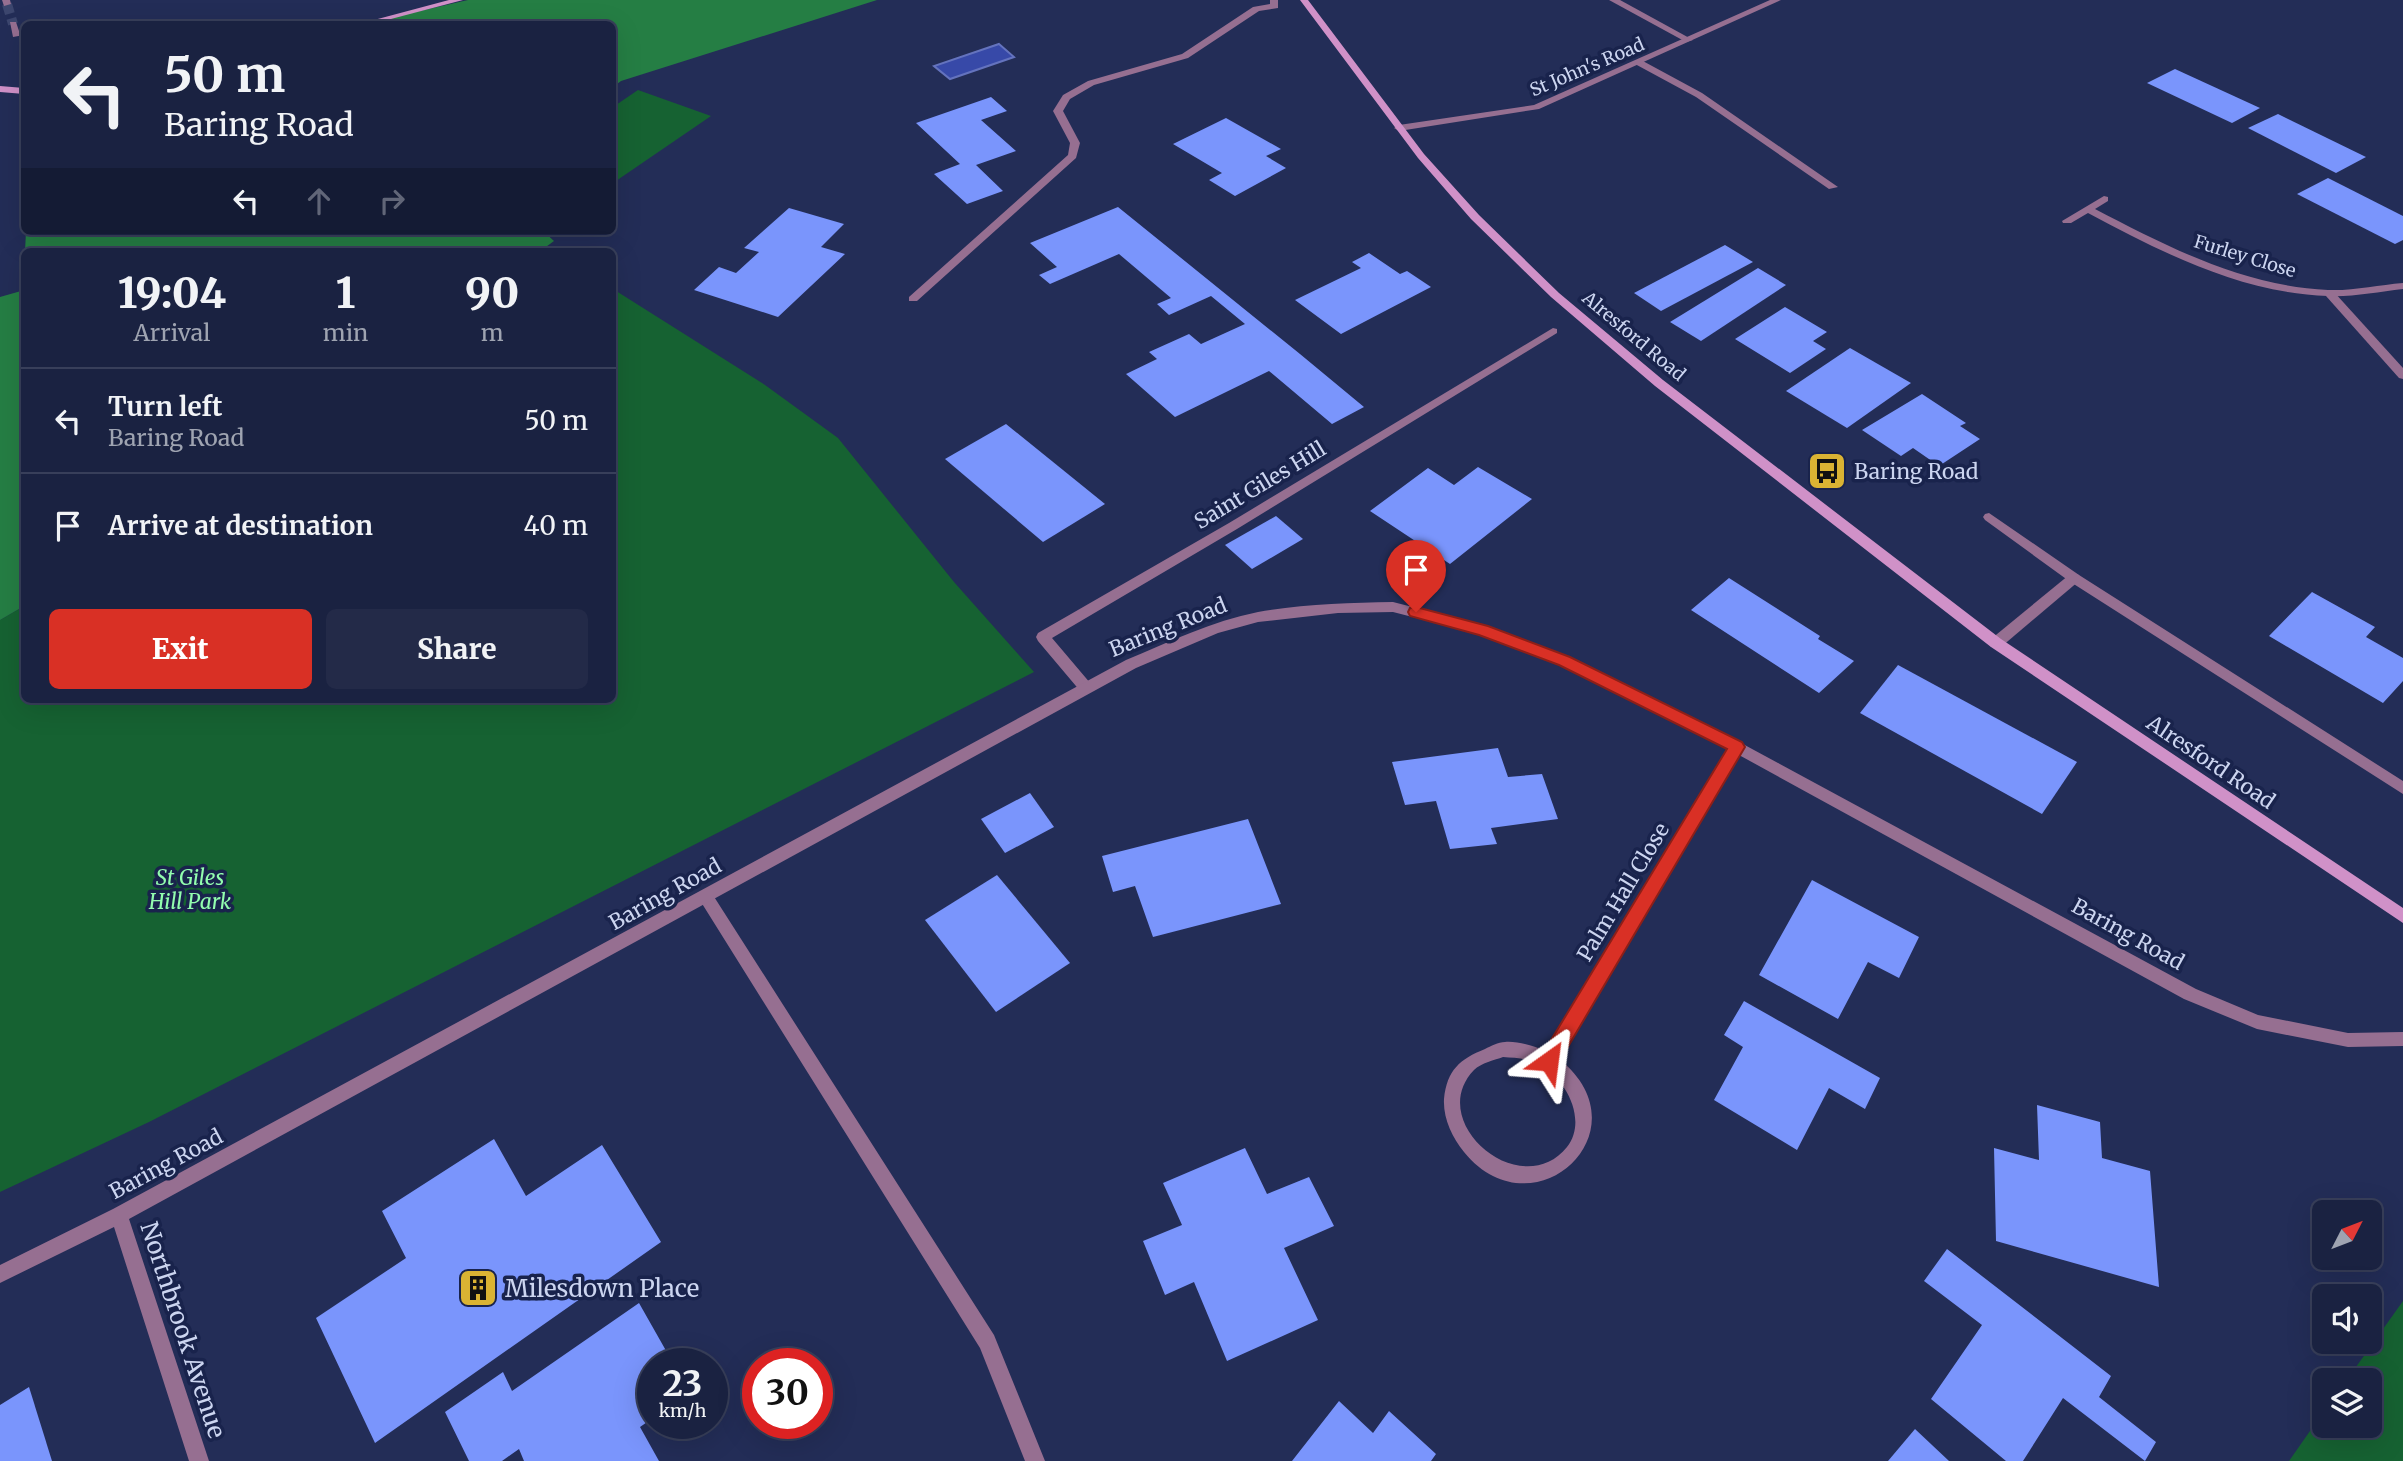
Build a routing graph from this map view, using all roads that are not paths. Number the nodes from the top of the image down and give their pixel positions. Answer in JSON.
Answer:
{"nodes":[{"id":1,"x":459,"y":0,"type":"edge"},
{"id":2,"x":1274,"y":0,"type":"edge"},
{"id":3,"x":1304,"y":0,"type":"edge"},
{"id":4,"x":1613,"y":0,"type":"edge"},
{"id":5,"x":1777,"y":0,"type":"edge"},
{"id":6,"x":375,"y":21,"type":"edge"},
{"id":7,"x":13,"y":24,"type":"tunnel mouth"},
{"id":8,"x":21,"y":33,"type":"edge"},
{"id":9,"x":1689,"y":40,"type":"junction"},
{"id":10,"x":1638,"y":62,"type":"junction"},
{"id":11,"x":0,"y":89,"type":"edge"},
{"id":12,"x":21,"y":91,"type":"edge"},
{"id":13,"x":1399,"y":128,"type":"junction"},
{"id":14,"x":1833,"y":187,"type":"dead end"},
{"id":15,"x":2104,"y":199,"type":"dead end"},
{"id":16,"x":2088,"y":209,"type":"junction"},
{"id":17,"x":2067,"y":221,"type":"dead end"},
{"id":18,"x":2403,"y":286,"type":"edge"},
{"id":19,"x":2330,"y":293,"type":"junction"},
{"id":20,"x":913,"y":299,"type":"dead end"},
{"id":21,"x":1553,"y":331,"type":"dead end"},
{"id":22,"x":2403,"y":375,"type":"edge"},
{"id":23,"x":1989,"y":517,"type":"dead end"},
{"id":24,"x":2074,"y":578,"type":"junction"},
{"id":25,"x":1996,"y":643,"type":"junction"},
{"id":26,"x":1086,"y":688,"type":"junction"},
{"id":27,"x":1737,"y":747,"type":"junction"},
{"id":28,"x":2403,"y":788,"type":"edge"},
{"id":29,"x":706,"y":897,"type":"junction"},
{"id":30,"x":2403,"y":916,"type":"edge"},
{"id":31,"x":2403,"y":1039,"type":"edge"},
{"id":32,"x":1549,"y":1061,"type":"junction"},
{"id":33,"x":119,"y":1215,"type":"junction"},
{"id":34,"x":0,"y":1274,"type":"edge"},
{"id":35,"x":199,"y":1461,"type":"edge"},
{"id":36,"x":1035,"y":1461,"type":"edge"}],
"edges":[{"from":1,"to":6,"type":"main road"},
{"from":2,"to":20,"type":"street"},
{"from":3,"to":13,"type":"main road","name":"Alresford Road"},
{"from":4,"to":9,"type":"street"},
{"from":5,"to":9,"type":"street","name":"St John's Road"},
{"from":7,"to":8,"type":"street"},
{"from":9,"to":10,"type":"street","name":"St John's Road"},
{"from":10,"to":13,"type":"street","name":"St John's Road"},
{"from":10,"to":14,"type":"street"},
{"from":11,"to":12,"type":"main road"},
{"from":13,"to":25,"type":"main road","name":"Alresford Road"},
{"from":15,"to":16,"type":"street"},
{"from":16,"to":17,"type":"street"},
{"from":16,"to":19,"type":"street","name":"Furley Close"},
{"from":18,"to":19,"type":"street","name":"Furley Close"},
{"from":19,"to":22,"type":"street"},
{"from":21,"to":26,"type":"street","name":"Saint Giles Hill"},
{"from":23,"to":24,"type":"street"},
{"from":24,"to":25,"type":"street"},
{"from":24,"to":28,"type":"street"},
{"from":25,"to":30,"type":"main road","name":"Alresford Road"},
{"from":26,"to":27,"type":"street","name":"Baring Road"},
{"from":26,"to":29,"type":"street","name":"Baring Road"},
{"from":27,"to":31,"type":"street","name":"Baring Road"},
{"from":27,"to":32,"type":"street","name":"Palm Hall Close"},
{"from":29,"to":33,"type":"street","name":"Baring Road"},
{"from":29,"to":36,"type":"street"},
{"from":32,"to":32,"type":"street"},
{"from":33,"to":34,"type":"street","name":"Baring Road"},
{"from":33,"to":35,"type":"street","name":"Northbrook Avenue"}]}
